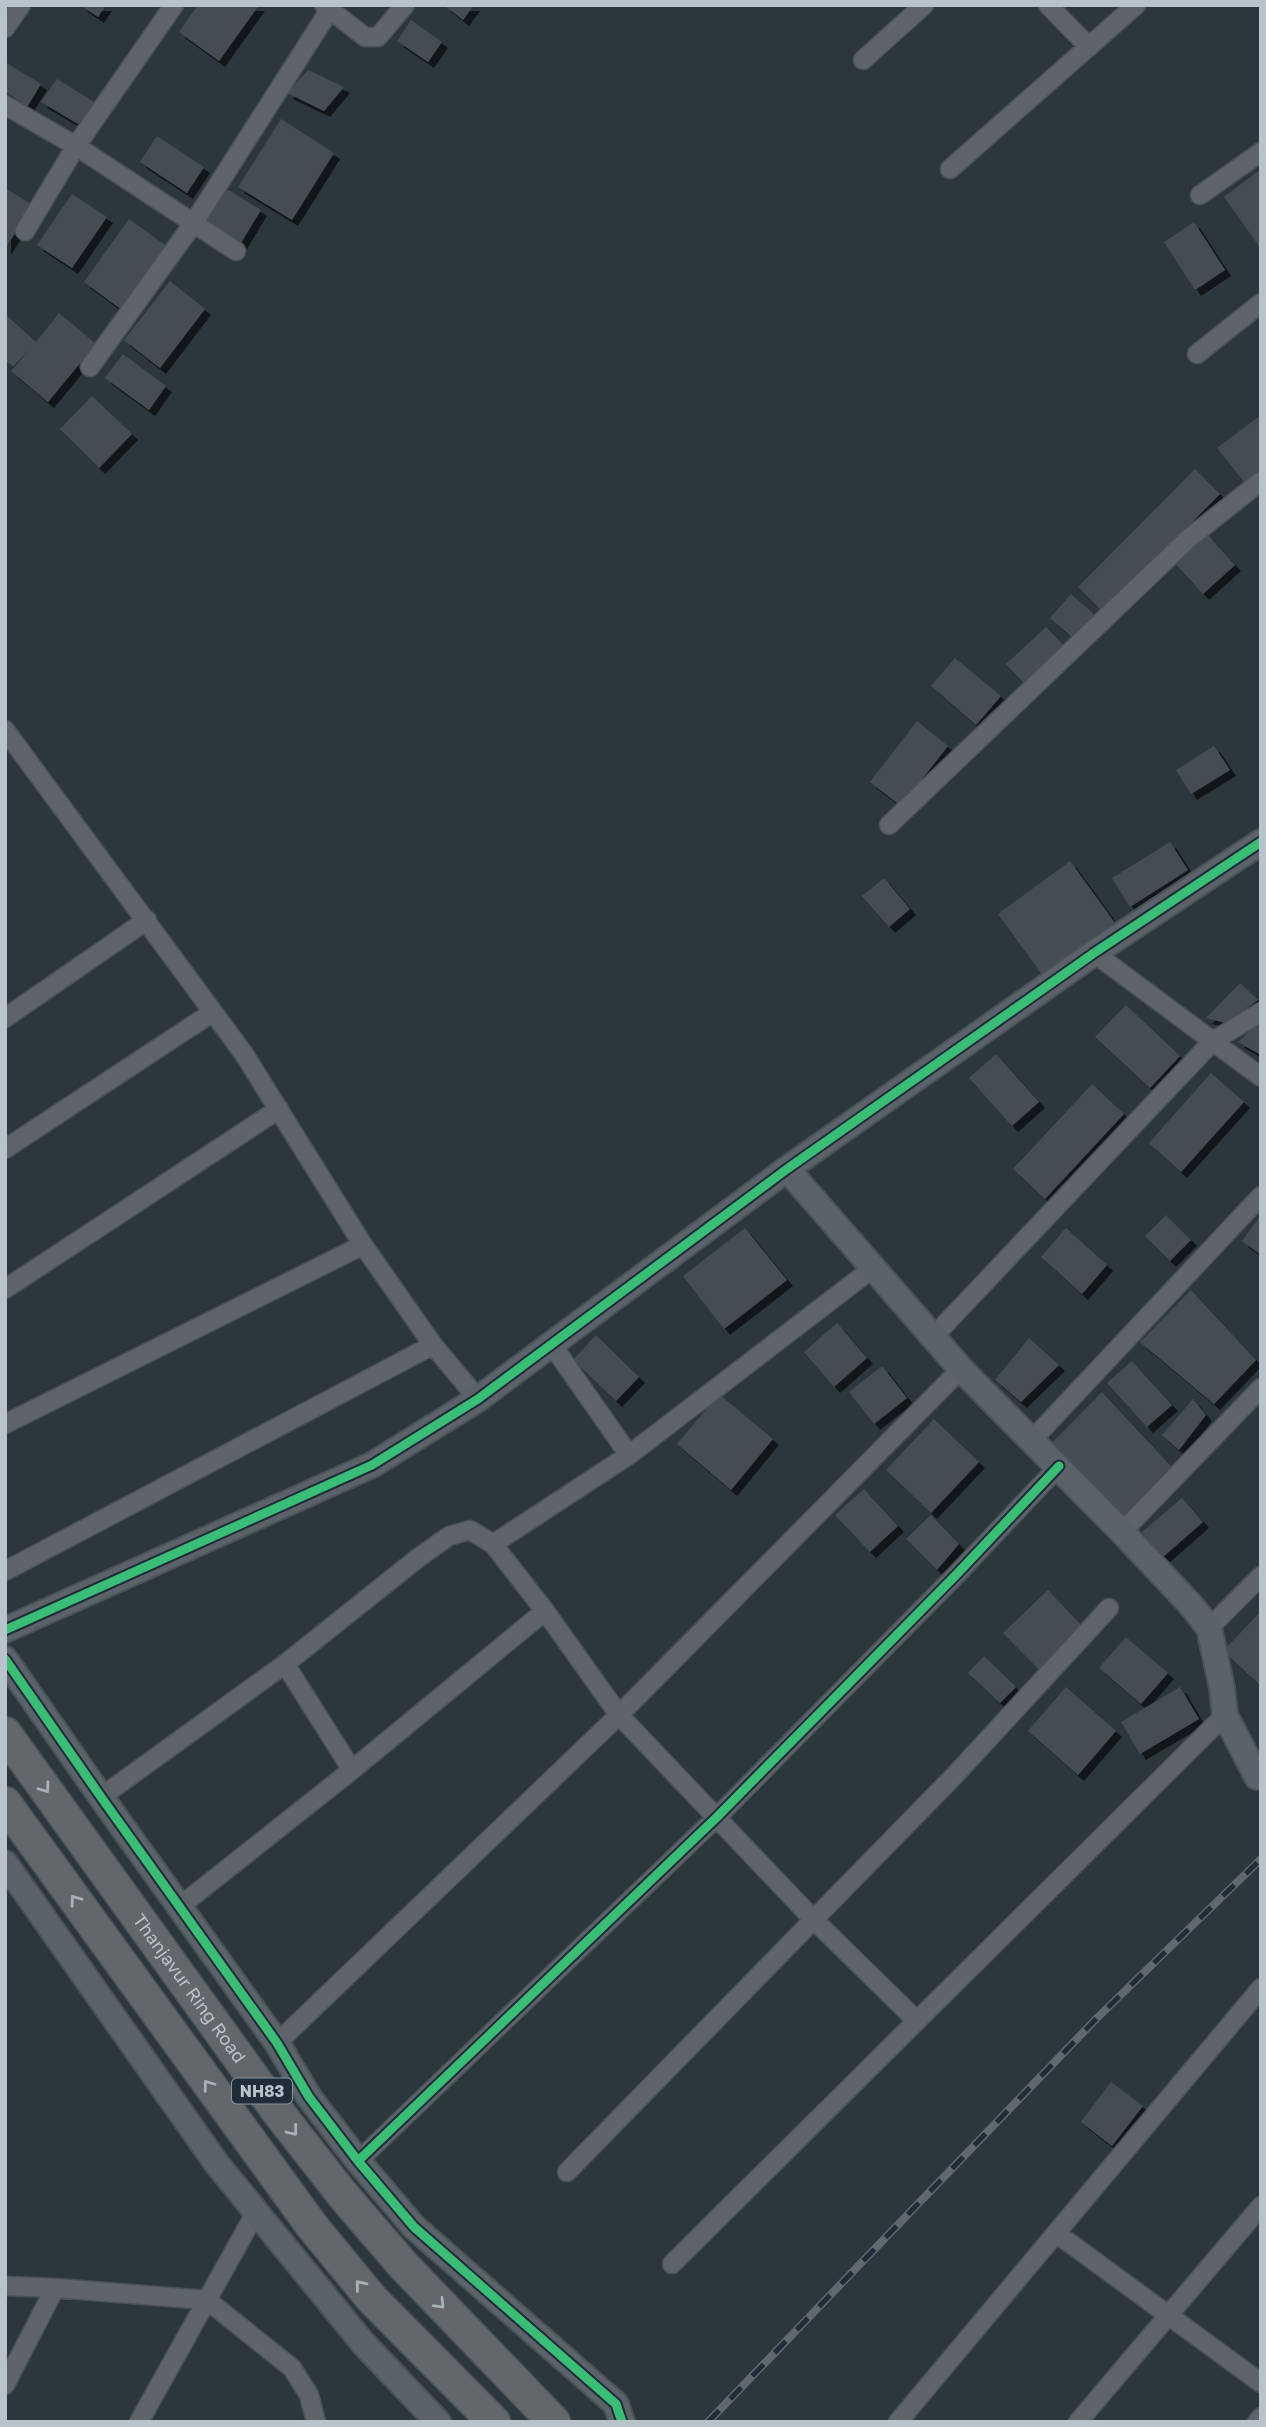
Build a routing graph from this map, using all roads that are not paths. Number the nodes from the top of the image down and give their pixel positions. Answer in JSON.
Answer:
{"nodes":[{"id":1,"x":21,"y":5,"type":"edge"},
{"id":2,"x":174,"y":5,"type":"edge"},
{"id":3,"x":405,"y":5,"type":"edge"},
{"id":4,"x":924,"y":5,"type":"edge"},
{"id":5,"x":1048,"y":5,"type":"edge"},
{"id":6,"x":1136,"y":5,"type":"edge"},
{"id":7,"x":327,"y":8,"type":"edge"},
{"id":8,"x":5,"y":28,"type":"edge"},
{"id":9,"x":1089,"y":47,"type":"junction"},
{"id":10,"x":863,"y":60,"type":"dead end"},
{"id":11,"x":5,"y":104,"type":"edge"},
{"id":12,"x":76,"y":146,"type":"junction"},
{"id":13,"x":1261,"y":152,"type":"edge"},
{"id":14,"x":950,"y":169,"type":"dead end"},
{"id":15,"x":1200,"y":195,"type":"dead end"},
{"id":16,"x":193,"y":224,"type":"junction"},
{"id":17,"x":25,"y":231,"type":"dead end"},
{"id":18,"x":236,"y":251,"type":"dead end"},
{"id":19,"x":1261,"y":303,"type":"edge"},
{"id":20,"x":1197,"y":354,"type":"dead end"},
{"id":21,"x":90,"y":367,"type":"dead end"},
{"id":22,"x":1261,"y":482,"type":"edge"},
{"id":23,"x":5,"y":730,"type":"edge"},
{"id":24,"x":889,"y":824,"type":"dead end"},
{"id":25,"x":1261,"y":842,"type":"edge"},
{"id":26,"x":147,"y":920,"type":"junction"},
{"id":27,"x":1094,"y":953,"type":"junction"},
{"id":28,"x":213,"y":1012,"type":"junction"},
{"id":29,"x":1261,"y":1012,"type":"edge"},
{"id":30,"x":5,"y":1018,"type":"edge"},
{"id":31,"x":1213,"y":1041,"type":"junction"},
{"id":32,"x":1261,"y":1077,"type":"edge"},
{"id":33,"x":279,"y":1109,"type":"junction"},
{"id":34,"x":5,"y":1149,"type":"edge"},
{"id":35,"x":787,"y":1169,"type":"junction"},
{"id":36,"x":1261,"y":1196,"type":"edge"},
{"id":37,"x":363,"y":1245,"type":"junction"},
{"id":38,"x":873,"y":1268,"type":"junction"},
{"id":39,"x":5,"y":1289,"type":"edge"},
{"id":40,"x":933,"y":1337,"type":"junction"},
{"id":41,"x":433,"y":1345,"type":"junction"},
{"id":42,"x":552,"y":1345,"type":"junction"},
{"id":43,"x":961,"y":1369,"type":"junction"},
{"id":44,"x":1261,"y":1388,"type":"edge"},
{"id":45,"x":478,"y":1399,"type":"junction"},
{"id":46,"x":5,"y":1424,"type":"edge"},
{"id":47,"x":1033,"y":1439,"type":"junction"},
{"id":48,"x":629,"y":1455,"type":"junction"},
{"id":49,"x":1059,"y":1466,"type":"junction"},
{"id":50,"x":1122,"y":1532,"type":"junction"},
{"id":51,"x":493,"y":1545,"type":"junction"},
{"id":52,"x":5,"y":1571,"type":"edge"},
{"id":53,"x":1261,"y":1576,"type":"edge"},
{"id":54,"x":1109,"y":1608,"type":"dead end"},
{"id":55,"x":545,"y":1611,"type":"junction"},
{"id":56,"x":1209,"y":1628,"type":"junction"},
{"id":57,"x":5,"y":1630,"type":"edge"},
{"id":58,"x":5,"y":1659,"type":"edge"},
{"id":59,"x":285,"y":1664,"type":"junction"},
{"id":60,"x":619,"y":1714,"type":"junction"},
{"id":61,"x":1225,"y":1715,"type":"junction"},
{"id":62,"x":5,"y":1732,"type":"edge"},
{"id":63,"x":352,"y":1770,"type":"junction"},
{"id":64,"x":1257,"y":1777,"type":"dead end"},
{"id":65,"x":101,"y":1797,"type":"junction"},
{"id":66,"x":5,"y":1803,"type":"edge"},
{"id":67,"x":717,"y":1817,"type":"junction"},
{"id":68,"x":5,"y":1863,"type":"edge"},
{"id":69,"x":179,"y":1907,"type":"junction"},
{"id":70,"x":813,"y":1919,"type":"junction"},
{"id":71,"x":1261,"y":1988,"type":"edge"},
{"id":72,"x":917,"y":2021,"type":"junction"},
{"id":73,"x":276,"y":2043,"type":"junction"},
{"id":74,"x":358,"y":2161,"type":"junction"},
{"id":75,"x":567,"y":2172,"type":"dead end"},
{"id":76,"x":1261,"y":2206,"type":"edge"},
{"id":77,"x":256,"y":2212,"type":"junction"},
{"id":78,"x":1056,"y":2233,"type":"junction"},
{"id":79,"x":672,"y":2264,"type":"dead end"},
{"id":80,"x":5,"y":2286,"type":"edge"},
{"id":81,"x":55,"y":2288,"type":"junction"},
{"id":82,"x":207,"y":2300,"type":"junction"},
{"id":83,"x":1168,"y":2317,"type":"junction"},
{"id":84,"x":1261,"y":2384,"type":"edge"},
{"id":85,"x":5,"y":2385,"type":"edge"},
{"id":86,"x":1261,"y":2417,"type":"edge"},
{"id":87,"x":139,"y":2422,"type":"edge"},
{"id":88,"x":316,"y":2422,"type":"edge"},
{"id":89,"x":438,"y":2422,"type":"edge"},
{"id":90,"x":494,"y":2422,"type":"edge"},
{"id":91,"x":554,"y":2422,"type":"edge"},
{"id":92,"x":622,"y":2422,"type":"edge"},
{"id":93,"x":898,"y":2422,"type":"edge"},
{"id":94,"x":1079,"y":2422,"type":"edge"},
{"id":95,"x":1257,"y":2422,"type":"edge"}],
"edges":[{"from":1,"to":8,"type":"street"},
{"from":2,"to":12,"type":"street"},
{"from":3,"to":7,"type":"street"},
{"from":4,"to":10,"type":"street"},
{"from":5,"to":9,"type":"street"},
{"from":6,"to":9,"type":"street"},
{"from":7,"to":16,"type":"street"},
{"from":9,"to":14,"type":"street"},
{"from":11,"to":12,"type":"street"},
{"from":12,"to":16,"type":"street"},
{"from":12,"to":17,"type":"street"},
{"from":13,"to":15,"type":"street"},
{"from":16,"to":18,"type":"street"},
{"from":16,"to":21,"type":"street"},
{"from":19,"to":20,"type":"street"},
{"from":22,"to":24,"type":"street"},
{"from":23,"to":26,"type":"street"},
{"from":25,"to":27,"type":"street"},
{"from":26,"to":28,"type":"street"},
{"from":26,"to":30,"type":"street"},
{"from":27,"to":31,"type":"street"},
{"from":27,"to":35,"type":"street"},
{"from":28,"to":33,"type":"street"},
{"from":28,"to":34,"type":"street"},
{"from":29,"to":31,"type":"street"},
{"from":31,"to":32,"type":"street"},
{"from":31,"to":40,"type":"street"},
{"from":33,"to":37,"type":"street"},
{"from":33,"to":39,"type":"street"},
{"from":35,"to":38,"type":"street"},
{"from":35,"to":42,"type":"street"},
{"from":36,"to":47,"type":"street"},
{"from":37,"to":41,"type":"street"},
{"from":37,"to":46,"type":"street"},
{"from":38,"to":40,"type":"street"},
{"from":38,"to":48,"type":"street"},
{"from":40,"to":43,"type":"street"},
{"from":41,"to":45,"type":"street"},
{"from":41,"to":52,"type":"street"},
{"from":42,"to":45,"type":"street"},
{"from":42,"to":48,"type":"street"},
{"from":43,"to":47,"type":"street"},
{"from":43,"to":60,"type":"street"},
{"from":44,"to":50,"type":"street"},
{"from":45,"to":57,"type":"street"},
{"from":47,"to":49,"type":"street"},
{"from":48,"to":51,"type":"street"},
{"from":49,"to":50,"type":"street"},
{"from":49,"to":67,"type":"street"},
{"from":50,"to":56,"type":"street"},
{"from":51,"to":55,"type":"street"},
{"from":51,"to":59,"type":"street"},
{"from":53,"to":56,"type":"street"},
{"from":54,"to":70,"type":"street"},
{"from":55,"to":60,"type":"street"},
{"from":55,"to":63,"type":"street"},
{"from":56,"to":61,"type":"street"},
{"from":58,"to":65,"type":"street"},
{"from":59,"to":63,"type":"street"},
{"from":59,"to":65,"type":"street"},
{"from":60,"to":67,"type":"street"},
{"from":60,"to":73,"type":"street"},
{"from":61,"to":64,"type":"street"},
{"from":61,"to":72,"type":"street"},
{"from":62,"to":91,"type":"highway","name":"Thanjavur Ring Road","number":"NH83","one_way":true},
{"from":63,"to":69,"type":"street"},
{"from":65,"to":69,"type":"street"},
{"from":90,"to":66,"type":"highway","number":"NH83","one_way":true},
{"from":67,"to":70,"type":"street"},
{"from":67,"to":74,"type":"street"},
{"from":68,"to":77,"type":"street"},
{"from":69,"to":73,"type":"street"},
{"from":70,"to":72,"type":"street"},
{"from":70,"to":75,"type":"street"},
{"from":71,"to":78,"type":"street"},
{"from":72,"to":79,"type":"street"},
{"from":73,"to":74,"type":"street"},
{"from":74,"to":92,"type":"street"},
{"from":76,"to":83,"type":"street"},
{"from":77,"to":82,"type":"street"},
{"from":77,"to":89,"type":"street"},
{"from":78,"to":83,"type":"street"},
{"from":78,"to":93,"type":"street"},
{"from":80,"to":81,"type":"street"},
{"from":81,"to":82,"type":"street"},
{"from":81,"to":85,"type":"street"},
{"from":82,"to":87,"type":"street"},
{"from":82,"to":88,"type":"street"},
{"from":83,"to":84,"type":"street"},
{"from":83,"to":94,"type":"street"},
{"from":86,"to":95,"type":"street"}]}
